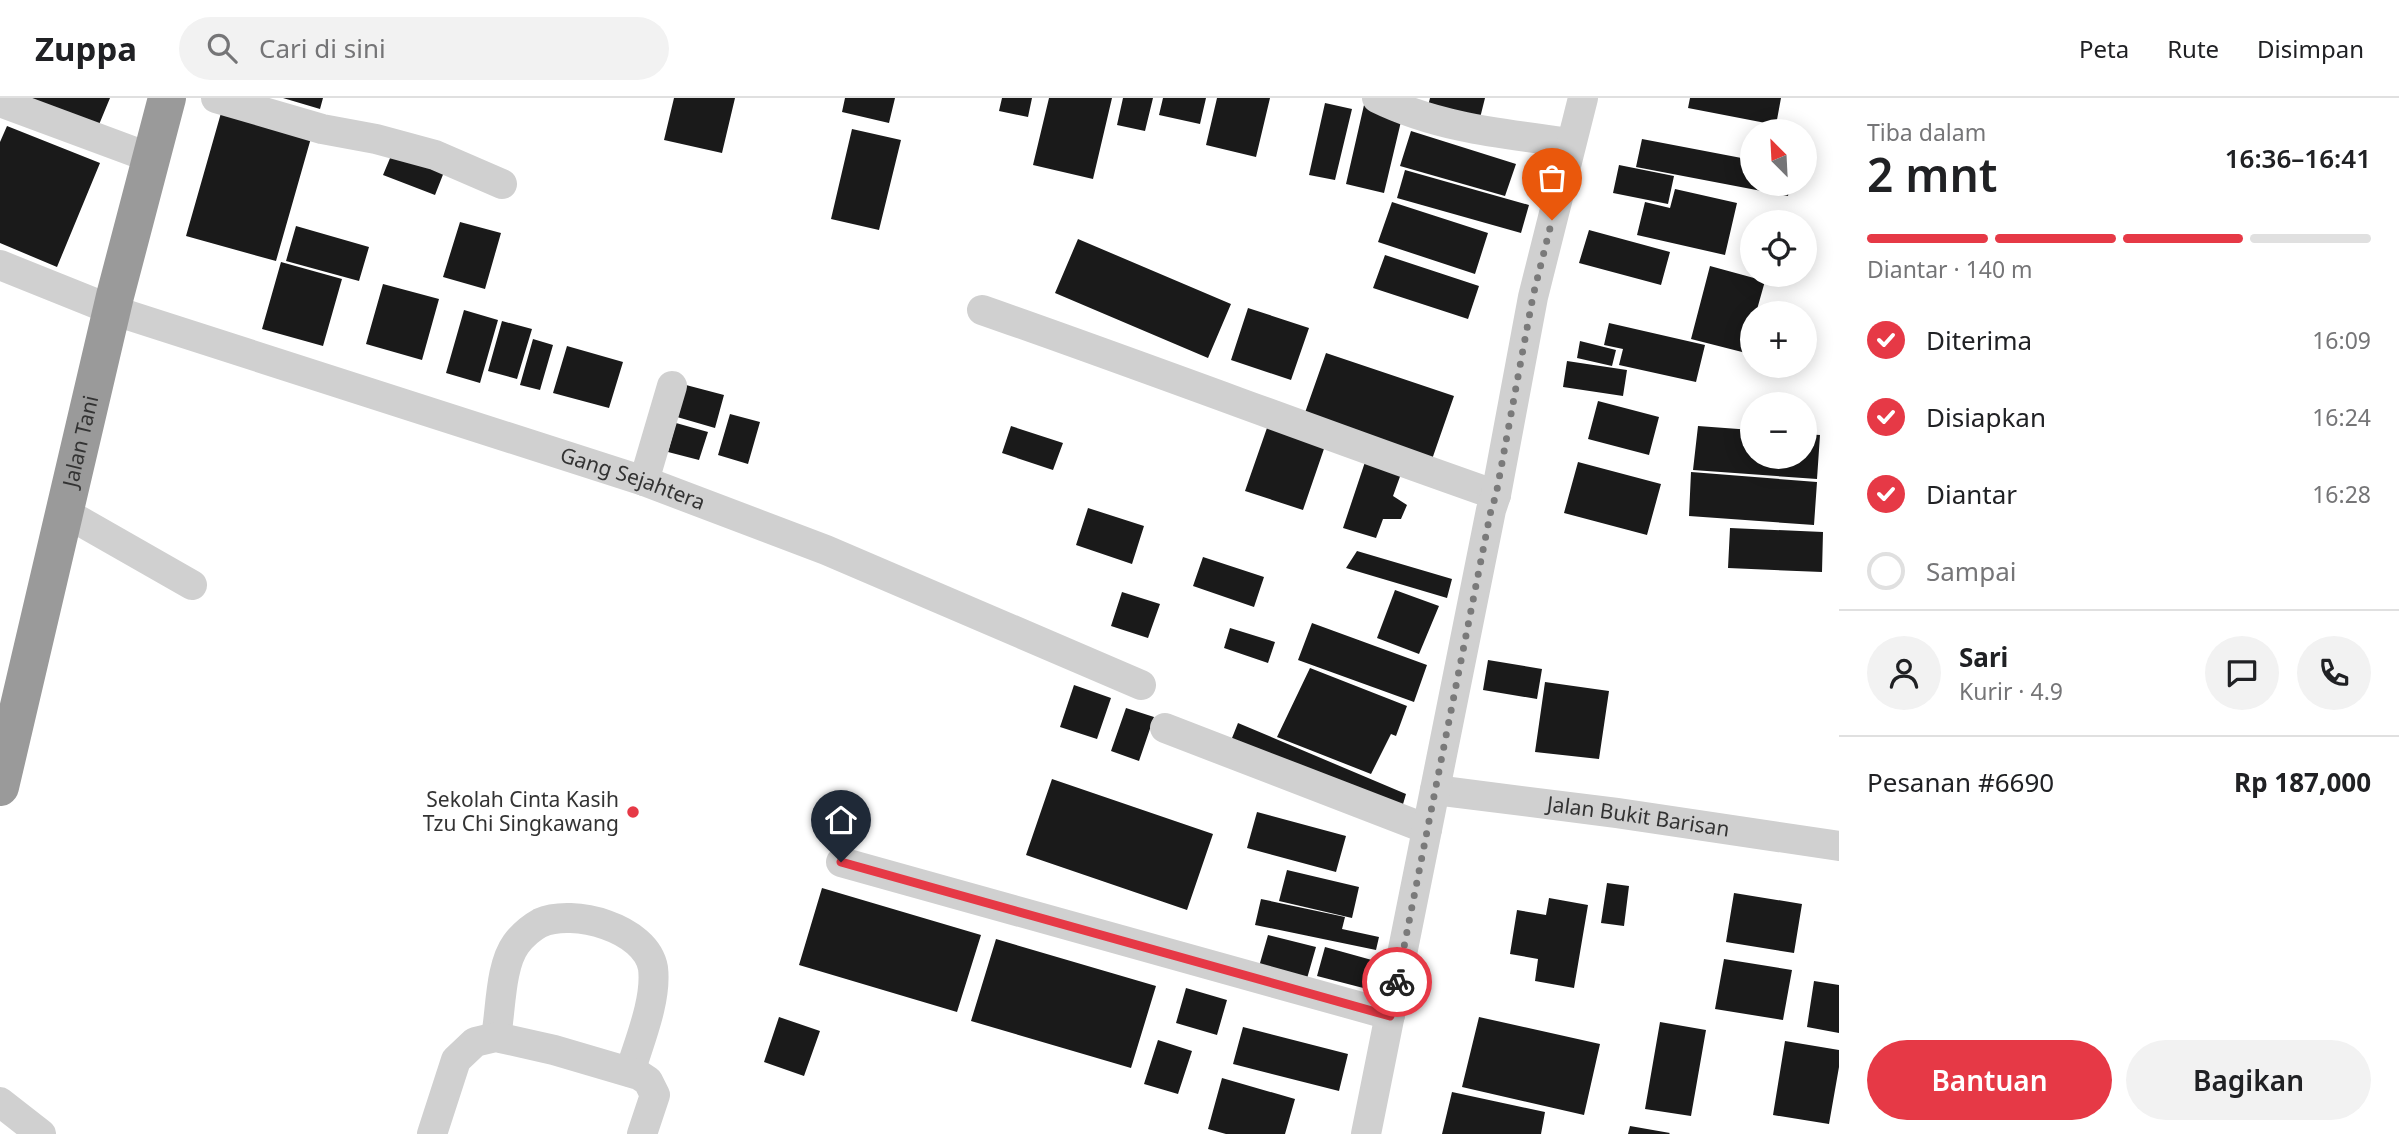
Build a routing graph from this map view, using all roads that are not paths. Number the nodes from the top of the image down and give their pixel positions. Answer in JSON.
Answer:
{"nodes":[{"id":1,"x":167,"y":98,"type":"edge"},
{"id":2,"x":216,"y":98,"type":"edge"},
{"id":3,"x":1377,"y":98,"type":"edge"},
{"id":4,"x":1583,"y":98,"type":"edge"},
{"id":5,"x":0,"y":102,"type":"edge"},
{"id":6,"x":1571,"y":143,"type":"junction"},
{"id":7,"x":151,"y":158,"type":"junction"},
{"id":8,"x":502,"y":184,"type":"dead end"},
{"id":9,"x":0,"y":265,"type":"edge"},
{"id":10,"x":112,"y":310,"type":"junction"},
{"id":11,"x":982,"y":310,"type":"dead end"},
{"id":12,"x":672,"y":386,"type":"dead end"},
{"id":13,"x":644,"y":481,"type":"junction"},
{"id":14,"x":1496,"y":495,"type":"junction"},
{"id":15,"x":64,"y":512,"type":"junction"},
{"id":16,"x":191,"y":584,"type":"dead end"},
{"id":17,"x":1141,"y":685,"type":"dead end"},
{"id":18,"x":1165,"y":728,"type":"dead end"},
{"id":19,"x":0,"y":787,"type":"edge"},
{"id":20,"x":1436,"y":790,"type":"junction"},
{"id":21,"x":1427,"y":829,"type":"junction"},
{"id":22,"x":1839,"y":846,"type":"edge"},
{"id":23,"x":841,"y":862,"type":"dead end"},
{"id":24,"x":1390,"y":1016,"type":"junction"},
{"id":25,"x":496,"y":1037,"type":"junction"},
{"id":26,"x":629,"y":1072,"type":"junction"},
{"id":27,"x":0,"y":1102,"type":"edge"},
{"id":28,"x":41,"y":1134,"type":"edge"},
{"id":29,"x":432,"y":1134,"type":"edge"},
{"id":30,"x":642,"y":1134,"type":"edge"},
{"id":31,"x":1366,"y":1134,"type":"edge"}],
"edges":[{"from":1,"to":7,"type":"highway","name":"Jalan Tani"},
{"from":2,"to":8,"type":"street"},
{"from":3,"to":6,"type":"street"},
{"from":4,"to":6,"type":"street"},
{"from":5,"to":7,"type":"street"},
{"from":6,"to":14,"type":"street"},
{"from":7,"to":10,"type":"highway","name":"Jalan Tani"},
{"from":9,"to":10,"type":"street","name":"Gang Sejahtera"},
{"from":10,"to":13,"type":"street","name":"Gang Sejahtera"},
{"from":10,"to":15,"type":"highway","name":"Jalan Tani"},
{"from":11,"to":14,"type":"street"},
{"from":12,"to":13,"type":"street"},
{"from":13,"to":17,"type":"street","name":"Gang Sejahtera"},
{"from":14,"to":20,"type":"street"},
{"from":15,"to":16,"type":"street"},
{"from":15,"to":19,"type":"highway","name":"Jalan Tani"},
{"from":18,"to":21,"type":"street"},
{"from":20,"to":21,"type":"street"},
{"from":20,"to":22,"type":"street","name":"Jalan Bukit Barisan"},
{"from":21,"to":24,"type":"street"},
{"from":23,"to":24,"type":"street"},
{"from":24,"to":31,"type":"street"},
{"from":25,"to":26,"type":"street"},
{"from":25,"to":26,"type":"street"},
{"from":25,"to":29,"type":"street"},
{"from":26,"to":30,"type":"street"},
{"from":27,"to":28,"type":"street"}]}
